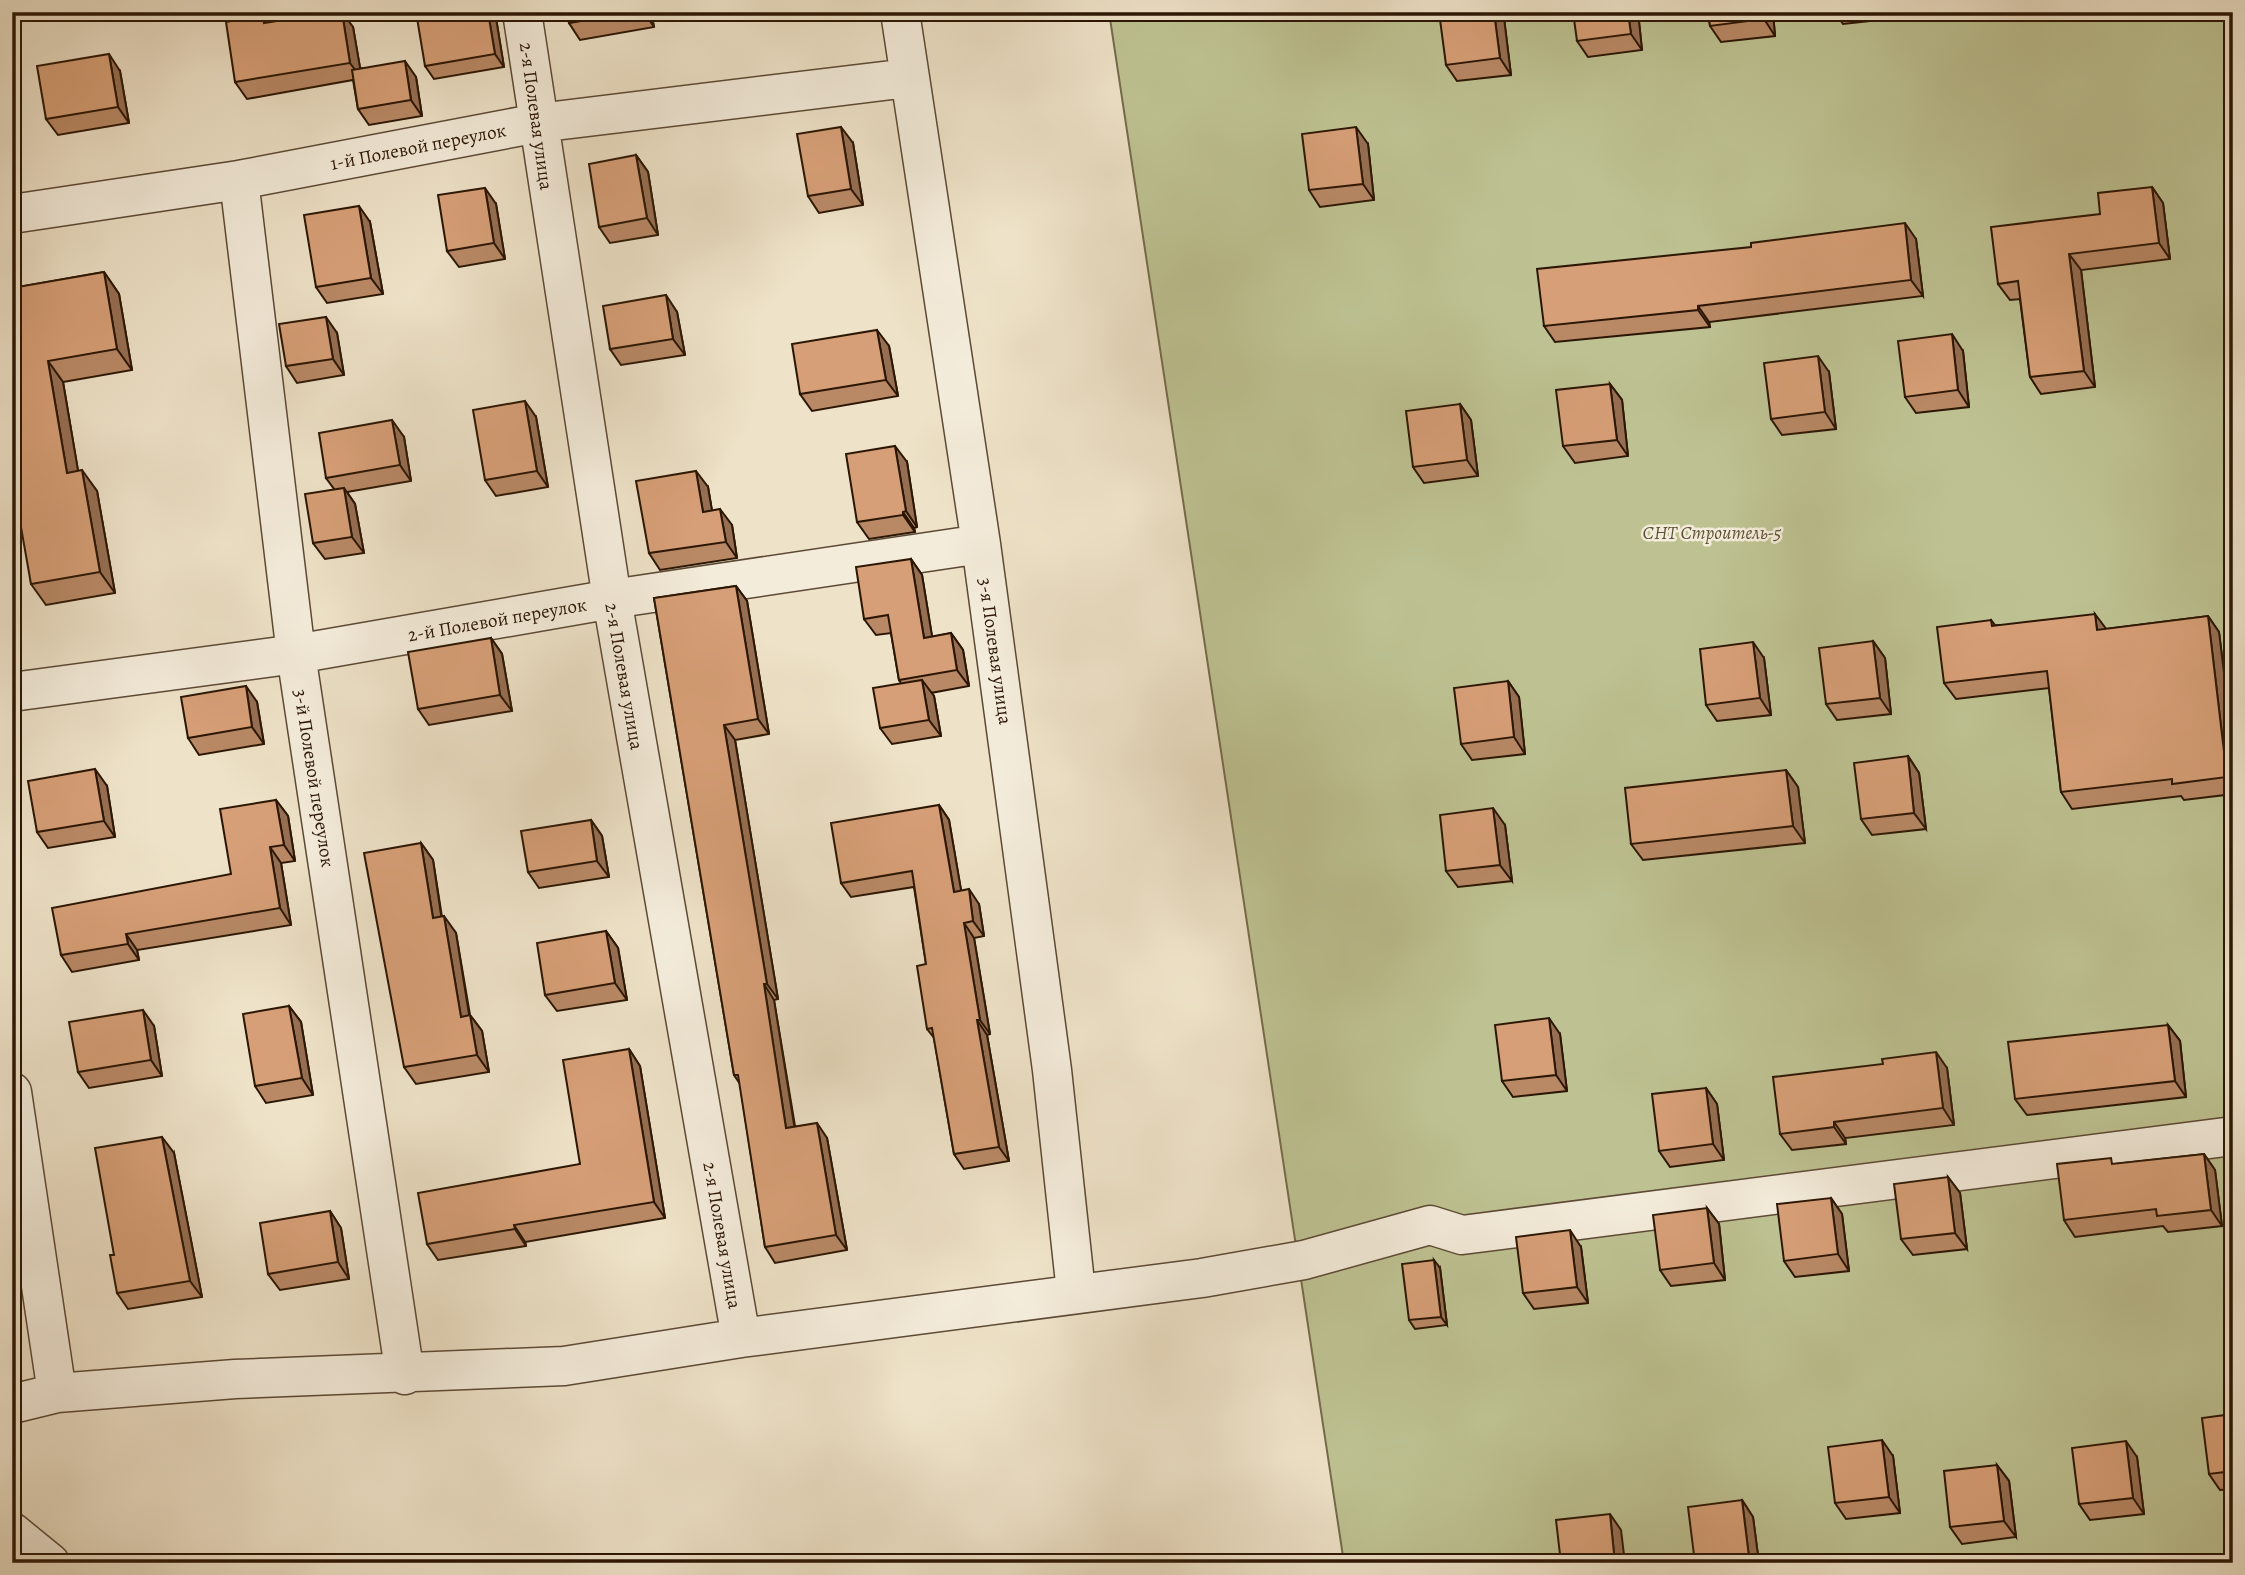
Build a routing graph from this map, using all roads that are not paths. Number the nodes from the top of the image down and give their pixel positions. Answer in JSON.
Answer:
{"nodes":[{"id":1,"x":522,"y":12,"type":"edge"},
{"id":2,"x":900,"y":12,"type":"edge"},
{"id":3,"x":908,"y":78,"type":"junction"},
{"id":4,"x":538,"y":123,"type":"junction"},
{"id":5,"x":239,"y":180,"type":"junction"},
{"id":6,"x":13,"y":212,"type":"edge"},
{"id":7,"x":981,"y":544,"type":"junction"},
{"id":8,"x":611,"y":599,"type":"junction"},
{"id":9,"x":296,"y":654,"type":"junction"},
{"id":10,"x":12,"y":692,"type":"edge"},
{"id":11,"x":12,"y":1092,"type":"edge"},
{"id":12,"x":2233,"y":1136,"type":"edge"},
{"id":13,"x":1076,"y":1292,"type":"junction"},
{"id":14,"x":741,"y":1338,"type":"junction"},
{"id":15,"x":405,"y":1375,"type":"junction"},
{"id":16,"x":57,"y":1393,"type":"junction"},
{"id":17,"x":12,"y":1404,"type":"edge"},
{"id":18,"x":12,"y":1532,"type":"edge"},
{"id":19,"x":50,"y":1563,"type":"edge"}],
"edges":[{"from":1,"to":4,"type":"street","name":"2-я Полевая улица"},
{"from":2,"to":3,"type":"street","name":"3-я Полевая улица"},
{"from":3,"to":4,"type":"street","name":"1-й Полевой переулок"},
{"from":3,"to":7,"type":"street","name":"3-я Полевая улица"},
{"from":4,"to":5,"type":"street","name":"1-й Полевой переулок"},
{"from":4,"to":8,"type":"street","name":"2-я Полевая улица"},
{"from":5,"to":6,"type":"street","name":"1-й Полевой переулок"},
{"from":5,"to":9,"type":"street","name":"3-й Полевой переулок"},
{"from":7,"to":8,"type":"street","name":"2-й Полевой переулок"},
{"from":7,"to":13,"type":"street","name":"3-я Полевая улица"},
{"from":8,"to":9,"type":"street","name":"2-й Полевой переулок"},
{"from":8,"to":14,"type":"street","name":"2-я Полевая улица"},
{"from":9,"to":10,"type":"street","name":"2-й Полевой переулок"},
{"from":9,"to":15,"type":"street","name":"3-й Полевой переулок"},
{"from":11,"to":16,"type":"street"},
{"from":12,"to":13,"type":"street"},
{"from":13,"to":14,"type":"street"},
{"from":14,"to":15,"type":"street"},
{"from":15,"to":16,"type":"street"},
{"from":16,"to":17,"type":"street"},
{"from":18,"to":19,"type":"street"}]}
